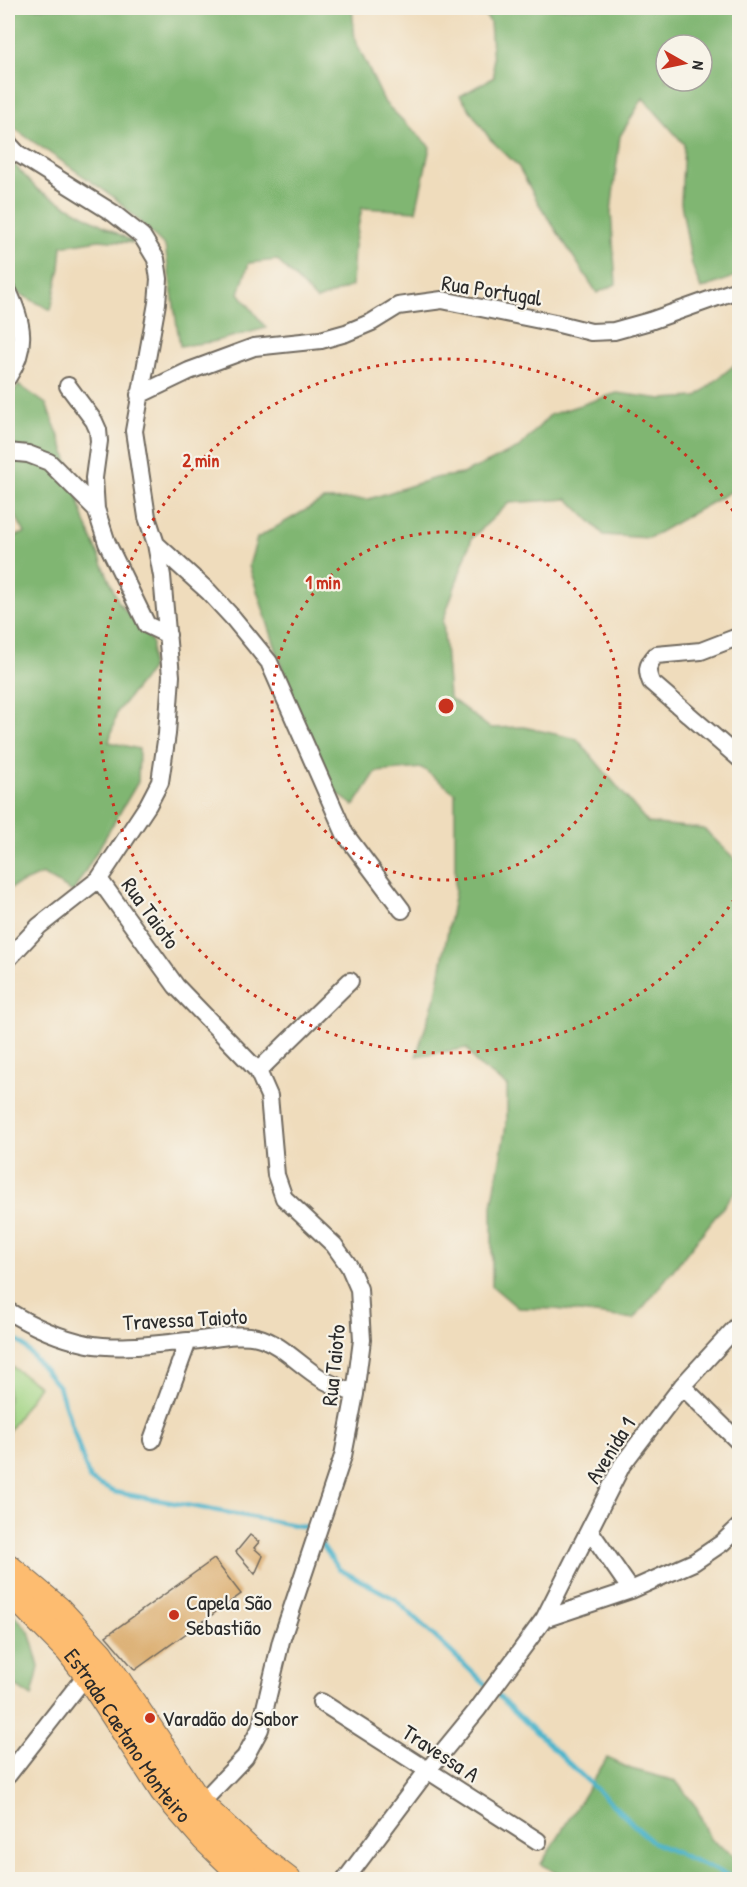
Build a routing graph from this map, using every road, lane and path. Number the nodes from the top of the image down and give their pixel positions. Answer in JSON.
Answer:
{"nodes":[{"id":1,"x":8,"y":143,"type":"edge"},
{"id":2,"x":740,"y":289,"type":"edge"},
{"id":3,"x":8,"y":291,"type":"edge"},
{"id":4,"x":8,"y":377,"type":"edge"},
{"id":5,"x":68,"y":386,"type":"dead end"},
{"id":6,"x":139,"y":395,"type":"junction"},
{"id":7,"x":8,"y":452,"type":"edge"},
{"id":8,"x":96,"y":509,"type":"junction"},
{"id":9,"x":156,"y":544,"type":"junction"},
{"id":10,"x":168,"y":635,"type":"junction"},
{"id":11,"x":740,"y":636,"type":"edge"},
{"id":12,"x":740,"y":759,"type":"edge"},
{"id":13,"x":99,"y":879,"type":"junction"},
{"id":14,"x":402,"y":909,"type":"dead end"},
{"id":15,"x":8,"y":959,"type":"edge"},
{"id":16,"x":350,"y":981,"type":"dead end"},
{"id":17,"x":258,"y":1071,"type":"junction"},
{"id":18,"x":8,"y":1311,"type":"edge"},
{"id":19,"x":740,"y":1323,"type":"edge"},
{"id":20,"x":188,"y":1341,"type":"junction"},
{"id":21,"x":682,"y":1386,"type":"junction"},
{"id":22,"x":355,"y":1394,"type":"junction"},
{"id":23,"x":152,"y":1440,"type":"dead end"},
{"id":24,"x":740,"y":1443,"type":"edge"},
{"id":25,"x":740,"y":1526,"type":"edge"},
{"id":26,"x":590,"y":1531,"type":"junction"},
{"id":27,"x":8,"y":1567,"type":"edge"},
{"id":28,"x":8,"y":1589,"type":"edge"},
{"id":29,"x":631,"y":1590,"type":"junction"},
{"id":30,"x":544,"y":1619,"type":"junction"},
{"id":31,"x":87,"y":1674,"type":"junction"},
{"id":32,"x":321,"y":1702,"type":"dead end"},
{"id":33,"x":427,"y":1771,"type":"junction"},
{"id":34,"x":8,"y":1775,"type":"edge"},
{"id":35,"x":200,"y":1804,"type":"junction"},
{"id":36,"x":538,"y":1841,"type":"dead end"},
{"id":37,"x":242,"y":1870,"type":"edge"},
{"id":38,"x":288,"y":1880,"type":"edge"},
{"id":39,"x":345,"y":1880,"type":"edge"}],
"edges":[{"from":1,"to":6,"type":"street"},
{"from":2,"to":6,"type":"street","name":"Rua Portugal"},
{"from":3,"to":4,"type":"street"},
{"from":5,"to":8,"type":"street"},
{"from":6,"to":9,"type":"street"},
{"from":7,"to":8,"type":"street"},
{"from":8,"to":10,"type":"street"},
{"from":9,"to":10,"type":"street"},
{"from":9,"to":14,"type":"street"},
{"from":10,"to":13,"type":"street"},
{"from":11,"to":12,"type":"street"},
{"from":13,"to":15,"type":"street"},
{"from":13,"to":17,"type":"street","name":"Rua Taioto"},
{"from":16,"to":17,"type":"street"},
{"from":17,"to":22,"type":"street","name":"Rua Taioto"},
{"from":18,"to":20,"type":"street","name":"Travessa Taioto"},
{"from":19,"to":21,"type":"street","name":"Avenida 1"},
{"from":20,"to":22,"type":"street","name":"Travessa Taioto"},
{"from":20,"to":23,"type":"street"},
{"from":21,"to":24,"type":"street"},
{"from":21,"to":26,"type":"street","name":"Avenida 1"},
{"from":22,"to":35,"type":"street","name":"Rua Taioto"},
{"from":25,"to":29,"type":"street"},
{"from":26,"to":29,"type":"street"},
{"from":26,"to":30,"type":"street","name":"Avenida 1"},
{"from":27,"to":35,"type":"main road","name":"Estrada Caetano Monteiro"},
{"from":28,"to":31,"type":"main road","name":"Estrada Caetano Monteiro"},
{"from":29,"to":30,"type":"street"},
{"from":30,"to":33,"type":"street","name":"Avenida 1"},
{"from":31,"to":34,"type":"street"},
{"from":31,"to":37,"type":"main road","name":"Estrada Caetano Monteiro"},
{"from":32,"to":33,"type":"street","name":"Travessa A"},
{"from":33,"to":36,"type":"street","name":"Travessa A"},
{"from":33,"to":39,"type":"street","name":"Avenida 1"},
{"from":35,"to":37,"type":"main road","name":"Estrada Caetano Monteiro"},
{"from":37,"to":38,"type":"main road","name":"Estrada Caetano Monteiro"}]}
